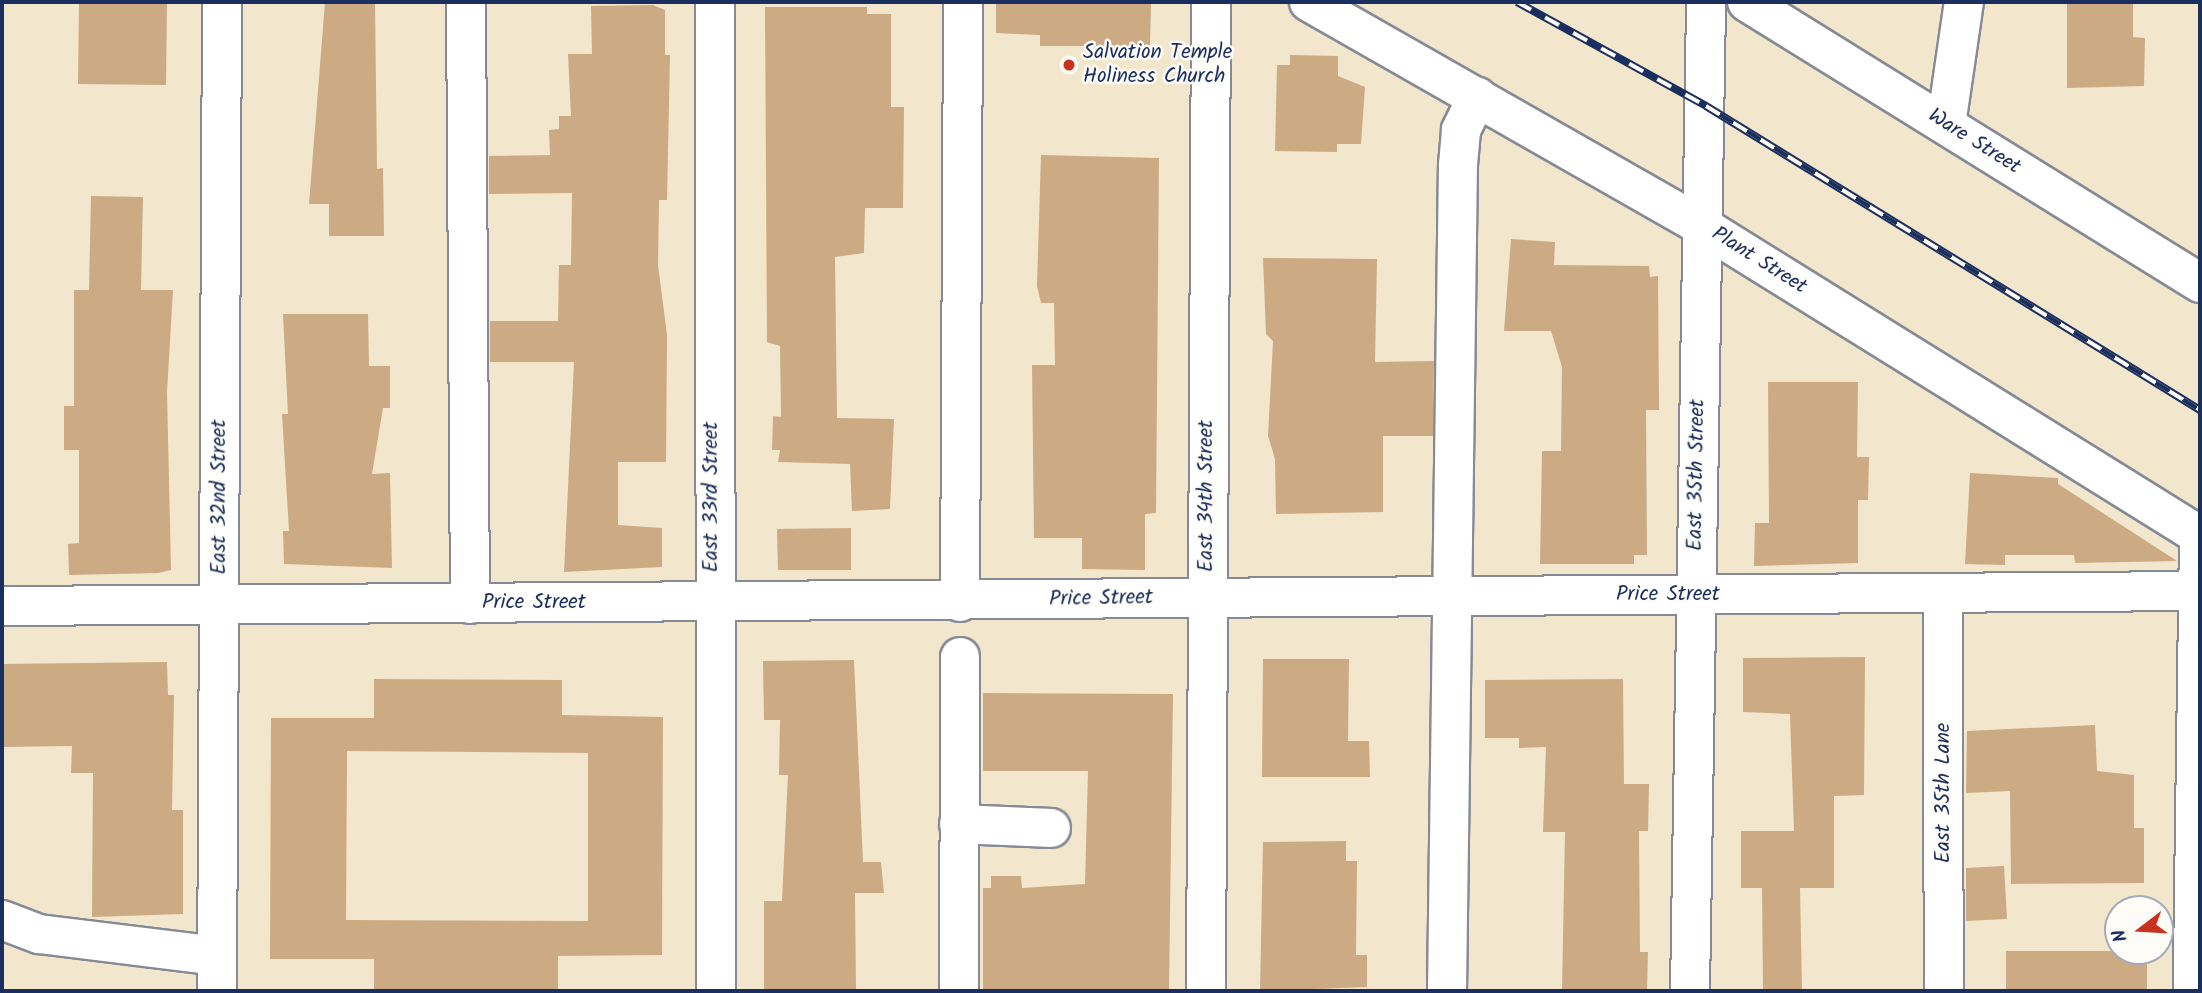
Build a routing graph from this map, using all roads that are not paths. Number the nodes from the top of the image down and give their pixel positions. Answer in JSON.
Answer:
{"nodes":[{"id":1,"x":222,"y":2,"type":"edge"},
{"id":2,"x":466,"y":2,"type":"edge"},
{"id":3,"x":715,"y":2,"type":"edge"},
{"id":4,"x":963,"y":2,"type":"edge"},
{"id":5,"x":1211,"y":2,"type":"edge"},
{"id":6,"x":1309,"y":2,"type":"edge"},
{"id":7,"x":1706,"y":2,"type":"edge"},
{"id":8,"x":1746,"y":2,"type":"edge"},
{"id":9,"x":1964,"y":2,"type":"edge"},
{"id":10,"x":1477,"y":97,"type":"junction"},
{"id":11,"x":1946,"y":125,"type":"junction"},
{"id":12,"x":1702,"y":226,"type":"junction"},
{"id":13,"x":2200,"y":283,"type":"edge"},
{"id":14,"x":2199,"y":535,"type":"edge"},
{"id":15,"x":2200,"y":591,"type":"edge"},
{"id":16,"x":1695,"y":594,"type":"junction"},
{"id":17,"x":1943,"y":595,"type":"junction"},
{"id":18,"x":1453,"y":596,"type":"junction"},
{"id":19,"x":1206,"y":597,"type":"junction"},
{"id":20,"x":219,"y":601,"type":"junction"},
{"id":21,"x":711,"y":602,"type":"junction"},
{"id":22,"x":960,"y":602,"type":"junction"},
{"id":23,"x":470,"y":604,"type":"junction"},
{"id":24,"x":2,"y":606,"type":"edge"},
{"id":25,"x":960,"y":657,"type":"dead end"},
{"id":26,"x":959,"y":824,"type":"junction"},
{"id":27,"x":1051,"y":828,"type":"dead end"},
{"id":28,"x":2,"y":920,"type":"edge"},
{"id":29,"x":217,"y":974,"type":"edge"},
{"id":30,"x":716,"y":991,"type":"edge"},
{"id":31,"x":959,"y":991,"type":"edge"},
{"id":32,"x":1206,"y":991,"type":"edge"},
{"id":33,"x":1447,"y":991,"type":"edge"},
{"id":34,"x":1690,"y":991,"type":"edge"},
{"id":35,"x":1944,"y":991,"type":"edge"},
{"id":36,"x":2193,"y":991,"type":"edge"}],
"edges":[{"from":1,"to":20,"type":"street","name":"East 32nd Street"},
{"from":2,"to":23,"type":"street"},
{"from":3,"to":21,"type":"street","name":"East 33rd Street"},
{"from":4,"to":22,"type":"street"},
{"from":5,"to":19,"type":"street","name":"East 34th Street"},
{"from":6,"to":10,"type":"street","name":"Plant Street"},
{"from":7,"to":12,"type":"street","name":"East 35th Street"},
{"from":8,"to":11,"type":"street","name":"Ware Street"},
{"from":9,"to":11,"type":"street"},
{"from":10,"to":12,"type":"street","name":"Plant Street"},
{"from":10,"to":18,"type":"street"},
{"from":11,"to":13,"type":"street","name":"Ware Street"},
{"from":12,"to":14,"type":"street","name":"Plant Street"},
{"from":12,"to":16,"type":"street","name":"East 35th Street"},
{"from":14,"to":15,"type":"street"},
{"from":15,"to":17,"type":"street","name":"Price Street"},
{"from":15,"to":36,"type":"street"},
{"from":16,"to":17,"type":"street","name":"Price Street"},
{"from":16,"to":18,"type":"street","name":"Price Street"},
{"from":16,"to":34,"type":"street","name":"East 35th Street"},
{"from":17,"to":35,"type":"street","name":"East 35th Lane"},
{"from":18,"to":19,"type":"street","name":"Price Street"},
{"from":18,"to":33,"type":"street"},
{"from":19,"to":22,"type":"street","name":"Price Street"},
{"from":19,"to":32,"type":"street","name":"East 34th Street"},
{"from":20,"to":23,"type":"street","name":"Price Street"},
{"from":20,"to":24,"type":"street","name":"Price Street"},
{"from":20,"to":29,"type":"street","name":"East 32nd Street"},
{"from":21,"to":22,"type":"street","name":"Price Street"},
{"from":21,"to":23,"type":"street","name":"Price Street"},
{"from":21,"to":30,"type":"street","name":"East 33rd Street"},
{"from":25,"to":26,"type":"street"},
{"from":26,"to":27,"type":"street"},
{"from":26,"to":31,"type":"street"},
{"from":28,"to":29,"type":"street"}]}
